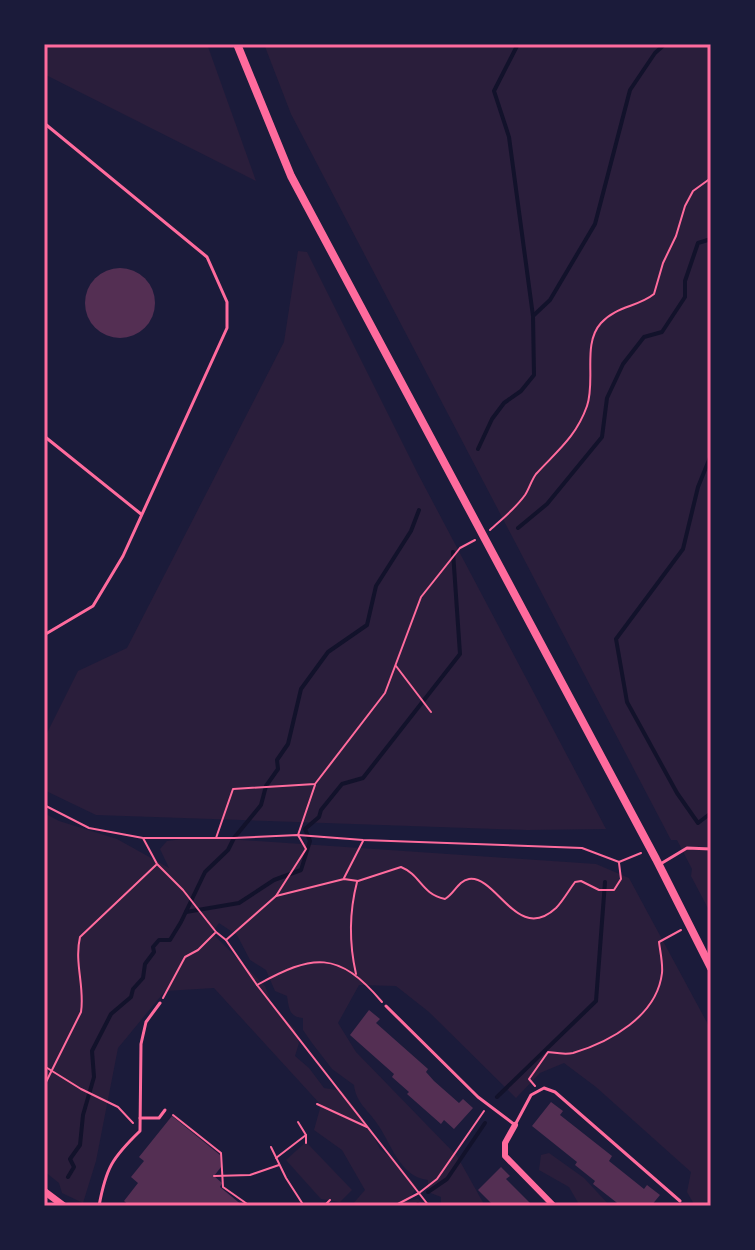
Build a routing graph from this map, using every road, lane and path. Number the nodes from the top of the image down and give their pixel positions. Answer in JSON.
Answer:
{"nodes":[{"id":1,"x":237,"y":44,"type":"edge"},
{"id":2,"x":44,"y":123,"type":"edge"},
{"id":3,"x":711,"y":178,"type":"edge"},
{"id":4,"x":44,"y":436,"type":"edge"},
{"id":5,"x":141,"y":515,"type":"junction"},
{"id":6,"x":484,"y":536,"type":"junction"},
{"id":7,"x":44,"y":635,"type":"edge"},
{"id":8,"x":395,"y":665,"type":"junction"},
{"id":9,"x":431,"y":712,"type":"dead end"},
{"id":10,"x":315,"y":784,"type":"junction"},
{"id":11,"x":44,"y":805,"type":"edge"},
{"id":12,"x":298,"y":835,"type":"junction"},
{"id":13,"x":143,"y":838,"type":"junction"},
{"id":14,"x":216,"y":838,"type":"junction"},
{"id":15,"x":363,"y":840,"type":"junction"},
{"id":16,"x":650,"y":849,"type":"junction"},
{"id":17,"x":711,"y":849,"type":"edge"},
{"id":18,"x":619,"y":862,"type":"junction"},
{"id":19,"x":157,"y":864,"type":"junction"},
{"id":20,"x":659,"y":865,"type":"junction"},
{"id":21,"x":344,"y":879,"type":"junction"},
{"id":22,"x":358,"y":881,"type":"junction"},
{"id":23,"x":276,"y":896,"type":"junction"},
{"id":24,"x":689,"y":926,"type":"junction"},
{"id":25,"x":216,"y":932,"type":"junction"},
{"id":26,"x":226,"y":940,"type":"junction"},
{"id":27,"x":711,"y":968,"type":"edge"},
{"id":28,"x":356,"y":976,"type":"junction"},
{"id":29,"x":257,"y":985,"type":"junction"},
{"id":30,"x":380,"y":999,"type":"dead end"},
{"id":31,"x":160,"y":1003,"type":"joint"},
{"id":32,"x":386,"y":1006,"type":"dead end"},
{"id":33,"x":44,"y":1066,"type":"edge"},
{"id":34,"x":53,"y":1073,"type":"junction"},
{"id":35,"x":44,"y":1086,"type":"edge"},
{"id":36,"x":540,"y":1091,"type":"junction"},
{"id":37,"x":317,"y":1104,"type":"dead end"},
{"id":38,"x":488,"y":1105,"type":"junction"},
{"id":39,"x":165,"y":1110,"type":"joint"},
{"id":40,"x":140,"y":1118,"type":"junction"},
{"id":41,"x":298,"y":1122,"type":"dead end"},
{"id":42,"x":515,"y":1125,"type":"junction"},
{"id":43,"x":368,"y":1128,"type":"junction"},
{"id":44,"x":140,"y":1131,"type":"junction"},
{"id":45,"x":306,"y":1135,"type":"junction"},
{"id":46,"x":306,"y":1143,"type":"dead end"},
{"id":47,"x":271,"y":1147,"type":"dead end"},
{"id":48,"x":276,"y":1158,"type":"junction"},
{"id":49,"x":280,"y":1165,"type":"junction"},
{"id":50,"x":214,"y":1176,"type":"dead end"},
{"id":51,"x":223,"y":1176,"type":"junction"},
{"id":52,"x":44,"y":1191,"type":"edge"},
{"id":53,"x":419,"y":1193,"type":"junction"},
{"id":54,"x":330,"y":1200,"type":"dead end"},
{"id":55,"x":680,"y":1201,"type":"dead end"},
{"id":56,"x":64,"y":1206,"type":"edge"},
{"id":57,"x":99,"y":1206,"type":"edge"},
{"id":58,"x":250,"y":1206,"type":"edge"},
{"id":59,"x":304,"y":1206,"type":"edge"},
{"id":60,"x":324,"y":1206,"type":"edge"},
{"id":61,"x":394,"y":1206,"type":"edge"},
{"id":62,"x":429,"y":1206,"type":"edge"},
{"id":63,"x":554,"y":1206,"type":"edge"}],
"edges":[{"from":1,"to":6,"type":"main road"},
{"from":2,"to":5,"type":"lane"},
{"from":3,"to":6,"type":"path"},
{"from":4,"to":5,"type":"lane"},
{"from":5,"to":7,"type":"lane"},
{"from":6,"to":8,"type":"path"},
{"from":6,"to":16,"type":"main road"},
{"from":8,"to":9,"type":"path"},
{"from":8,"to":10,"type":"path"},
{"from":10,"to":12,"type":"path"},
{"from":10,"to":14,"type":"path"},
{"from":11,"to":13,"type":"path"},
{"from":12,"to":14,"type":"path"},
{"from":12,"to":15,"type":"path"},
{"from":12,"to":23,"type":"path"},
{"from":13,"to":14,"type":"path"},
{"from":13,"to":19,"type":"path"},
{"from":15,"to":18,"type":"path"},
{"from":15,"to":21,"type":"path"},
{"from":16,"to":18,"type":"path"},
{"from":16,"to":20,"type":"main road"},
{"from":17,"to":20,"type":"lane"},
{"from":18,"to":22,"type":"path"},
{"from":19,"to":25,"type":"path"},
{"from":19,"to":34,"type":"path"},
{"from":20,"to":24,"type":"main road"},
{"from":21,"to":22,"type":"path"},
{"from":21,"to":23,"type":"path"},
{"from":22,"to":28,"type":"path"},
{"from":23,"to":26,"type":"path"},
{"from":24,"to":27,"type":"main road"},
{"from":24,"to":36,"type":"path"},
{"from":25,"to":26,"type":"path"},
{"from":25,"to":31,"type":"path"},
{"from":26,"to":29,"type":"path"},
{"from":28,"to":29,"type":"path"},
{"from":28,"to":30,"type":"path"},
{"from":29,"to":43,"type":"path"},
{"from":31,"to":40,"type":"lane"},
{"from":32,"to":38,"type":"lane"},
{"from":33,"to":34,"type":"path"},
{"from":34,"to":35,"type":"path"},
{"from":34,"to":44,"type":"path"},
{"from":36,"to":42,"type":"lane"},
{"from":36,"to":55,"type":"lane"},
{"from":37,"to":43,"type":"path"},
{"from":38,"to":42,"type":"lane"},
{"from":38,"to":53,"type":"path"},
{"from":39,"to":40,"type":"lane"},
{"from":39,"to":51,"type":"path"},
{"from":40,"to":44,"type":"lane"},
{"from":41,"to":45,"type":"path"},
{"from":42,"to":63,"type":"street"},
{"from":43,"to":53,"type":"path"},
{"from":44,"to":57,"type":"lane"},
{"from":45,"to":46,"type":"path"},
{"from":45,"to":48,"type":"path"},
{"from":47,"to":48,"type":"path"},
{"from":48,"to":49,"type":"path"},
{"from":49,"to":51,"type":"path"},
{"from":49,"to":59,"type":"path"},
{"from":50,"to":51,"type":"path"},
{"from":51,"to":58,"type":"path"},
{"from":52,"to":56,"type":"street"},
{"from":53,"to":61,"type":"path"},
{"from":53,"to":62,"type":"path"},
{"from":54,"to":60,"type":"path"}]}
